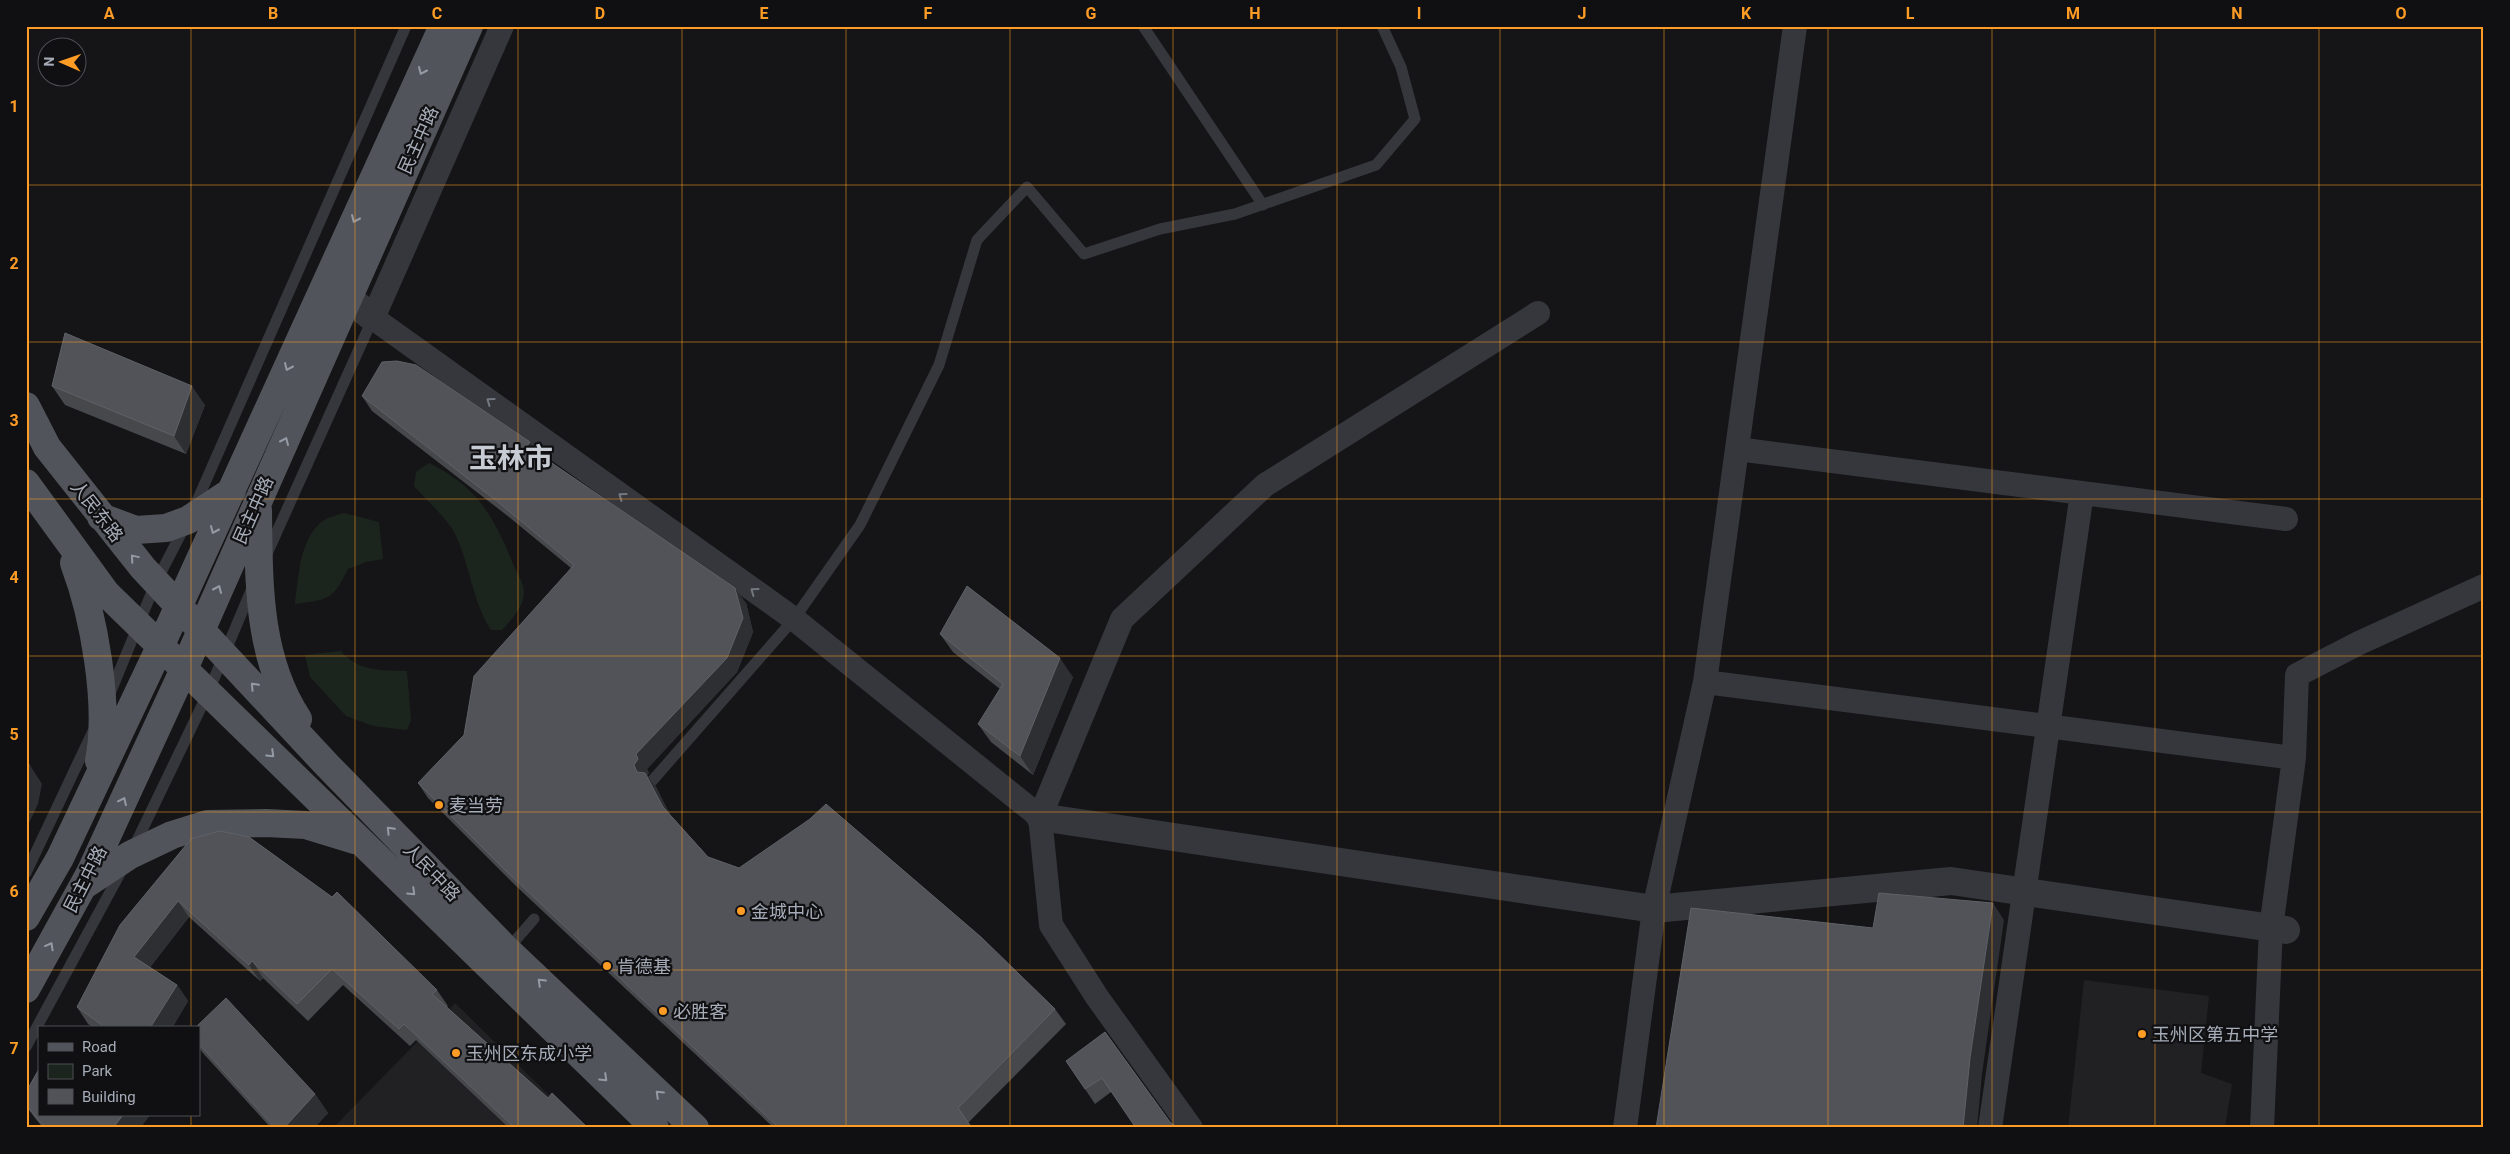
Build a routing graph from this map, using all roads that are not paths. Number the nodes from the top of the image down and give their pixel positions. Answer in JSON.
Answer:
{"nodes":[{"id":1,"x":406,"y":26,"type":"edge"},
{"id":2,"x":442,"y":26,"type":"edge"},
{"id":3,"x":469,"y":26,"type":"edge"},
{"id":4,"x":502,"y":26,"type":"edge"},
{"id":5,"x":1142,"y":26,"type":"edge"},
{"id":6,"x":1382,"y":26,"type":"edge"},
{"id":7,"x":1795,"y":26,"type":"edge"},
{"id":8,"x":1263,"y":205,"type":"junction"},
{"id":9,"x":348,"y":298,"type":"junction"},
{"id":10,"x":1538,"y":314,"type":"dead end"},
{"id":11,"x":374,"y":318,"type":"junction"},
{"id":12,"x":26,"y":406,"type":"edge"},
{"id":13,"x":1737,"y":449,"type":"junction"},
{"id":14,"x":26,"y":483,"type":"edge"},
{"id":15,"x":232,"y":491,"type":"junction"},
{"id":16,"x":2082,"y":493,"type":"junction"},
{"id":17,"x":258,"y":501,"type":"junction"},
{"id":18,"x":100,"y":516,"type":"junction"},
{"id":19,"x":2286,"y":519,"type":"dead end"},
{"id":20,"x":188,"y":520,"type":"junction"},
{"id":21,"x":64,"y":535,"type":"junction"},
{"id":22,"x":259,"y":573,"type":"junction"},
{"id":23,"x":156,"y":582,"type":"junction"},
{"id":24,"x":2484,"y":586,"type":"edge"},
{"id":25,"x":179,"y":607,"type":"junction"},
{"id":26,"x":794,"y":619,"type":"junction"},
{"id":27,"x":139,"y":626,"type":"junction"},
{"id":28,"x":200,"y":629,"type":"junction"},
{"id":29,"x":160,"y":648,"type":"junction"},
{"id":30,"x":224,"y":654,"type":"junction"},
{"id":31,"x":184,"y":669,"type":"junction"},
{"id":32,"x":1705,"y":682,"type":"junction"},
{"id":33,"x":208,"y":693,"type":"junction"},
{"id":34,"x":102,"y":712,"type":"junction"},
{"id":35,"x":2049,"y":726,"type":"junction"},
{"id":36,"x":2294,"y":758,"type":"junction"},
{"id":37,"x":327,"y":765,"type":"junction"},
{"id":38,"x":652,"y":781,"type":"edge"},
{"id":39,"x":95,"y":782,"type":"junction"},
{"id":40,"x":1040,"y":817,"type":"junction"},
{"id":41,"x":361,"y":842,"type":"junction"},
{"id":42,"x":130,"y":855,"type":"junction"},
{"id":43,"x":26,"y":873,"type":"edge"},
{"id":44,"x":82,"y":886,"type":"junction"},
{"id":45,"x":2026,"y":892,"type":"junction"},
{"id":46,"x":1654,"y":910,"type":"junction"},
{"id":47,"x":26,"y":917,"type":"edge"},
{"id":48,"x":534,"y":919,"type":"dead end"},
{"id":49,"x":2278,"y":929,"type":"junction"},
{"id":50,"x":507,"y":950,"type":"junction"},
{"id":51,"x":26,"y":989,"type":"edge"},
{"id":52,"x":26,"y":1046,"type":"edge"},
{"id":53,"x":655,"y":1128,"type":"edge"},
{"id":54,"x":695,"y":1128,"type":"edge"},
{"id":55,"x":1191,"y":1128,"type":"edge"},
{"id":56,"x":1625,"y":1128,"type":"edge"},
{"id":57,"x":1990,"y":1128,"type":"edge"},
{"id":58,"x":2262,"y":1128,"type":"edge"}],
"edges":[{"from":1,"to":20,"type":"lane"},
{"from":2,"to":15,"type":"main road","name":"民主中路","one_way":true},
{"from":3,"to":9,"type":"main road","name":"民主中路"},
{"from":4,"to":11,"type":"street"},
{"from":5,"to":8,"type":"lane"},
{"from":6,"to":8,"type":"lane"},
{"from":7,"to":13,"type":"street"},
{"from":8,"to":26,"type":"lane"},
{"from":9,"to":11,"type":"street"},
{"from":17,"to":9,"type":"main road","name":"民主中路","one_way":true},
{"from":10,"to":40,"type":"street"},
{"from":11,"to":22,"type":"lane"},
{"from":26,"to":11,"type":"street","one_way":true},
{"from":12,"to":18,"type":"main road","name":"人民东路"},
{"from":13,"to":16,"type":"street"},
{"from":13,"to":32,"type":"street"},
{"from":14,"to":21,"type":"main road"},
{"from":15,"to":20,"type":"main road"},
{"from":15,"to":25,"type":"main road","name":"民主中路","one_way":true},
{"from":16,"to":19,"type":"street"},
{"from":16,"to":35,"type":"street"},
{"from":17,"to":22,"type":"main road"},
{"from":28,"to":17,"type":"main road","name":"民主中路","one_way":true},
{"from":18,"to":20,"type":"main road"},
{"from":23,"to":18,"type":"main road","name":"人民东路","one_way":true},
{"from":20,"to":23,"type":"lane"},
{"from":21,"to":27,"type":"main road"},
{"from":21,"to":34,"type":"main road"},
{"from":22,"to":30,"type":"lane"},
{"from":22,"to":37,"type":"main road"},
{"from":23,"to":25,"type":"main road","name":"人民东路"},
{"from":23,"to":27,"type":"lane"},
{"from":24,"to":36,"type":"street"},
{"from":25,"to":28,"type":"main road","name":"人民中路"},
{"from":25,"to":29,"type":"main road","name":"民主中路"},
{"from":26,"to":38,"type":"lane"},
{"from":26,"to":40,"type":"street"},
{"from":27,"to":29,"type":"main road"},
{"from":27,"to":34,"type":"lane"},
{"from":28,"to":30,"type":"main road","name":"人民中路"},
{"from":28,"to":31,"type":"main road","name":"民主中路"},
{"from":29,"to":31,"type":"main road","name":"人民中路"},
{"from":29,"to":39,"type":"main road","name":"民主中路"},
{"from":30,"to":33,"type":"lane"},
{"from":37,"to":30,"type":"main road","name":"人民中路","one_way":true},
{"from":31,"to":33,"type":"main road","name":"人民中路"},
{"from":44,"to":31,"type":"main road","name":"民主中路","one_way":true},
{"from":32,"to":35,"type":"street"},
{"from":32,"to":46,"type":"street"},
{"from":33,"to":41,"type":"main road","name":"人民中路","one_way":true},
{"from":33,"to":42,"type":"lane"},
{"from":34,"to":39,"type":"main road"},
{"from":34,"to":43,"type":"lane"},
{"from":35,"to":36,"type":"street"},
{"from":35,"to":45,"type":"street"},
{"from":36,"to":49,"type":"street"},
{"from":50,"to":37,"type":"main road","name":"人民中路","one_way":true},
{"from":39,"to":47,"type":"main road","name":"民主中路"},
{"from":40,"to":46,"type":"street"},
{"from":40,"to":55,"type":"street"},
{"from":41,"to":42,"type":"main road"},
{"from":41,"to":53,"type":"main road","name":"人民中路","one_way":true},
{"from":42,"to":44,"type":"main road"},
{"from":42,"to":52,"type":"lane"},
{"from":51,"to":44,"type":"main road","name":"民主中路","one_way":true},
{"from":45,"to":46,"type":"street"},
{"from":45,"to":49,"type":"street"},
{"from":45,"to":57,"type":"street"},
{"from":46,"to":56,"type":"street"},
{"from":48,"to":50,"type":"lane"},
{"from":49,"to":58,"type":"street"},
{"from":54,"to":50,"type":"main road","name":"人民中路","one_way":true}]}
